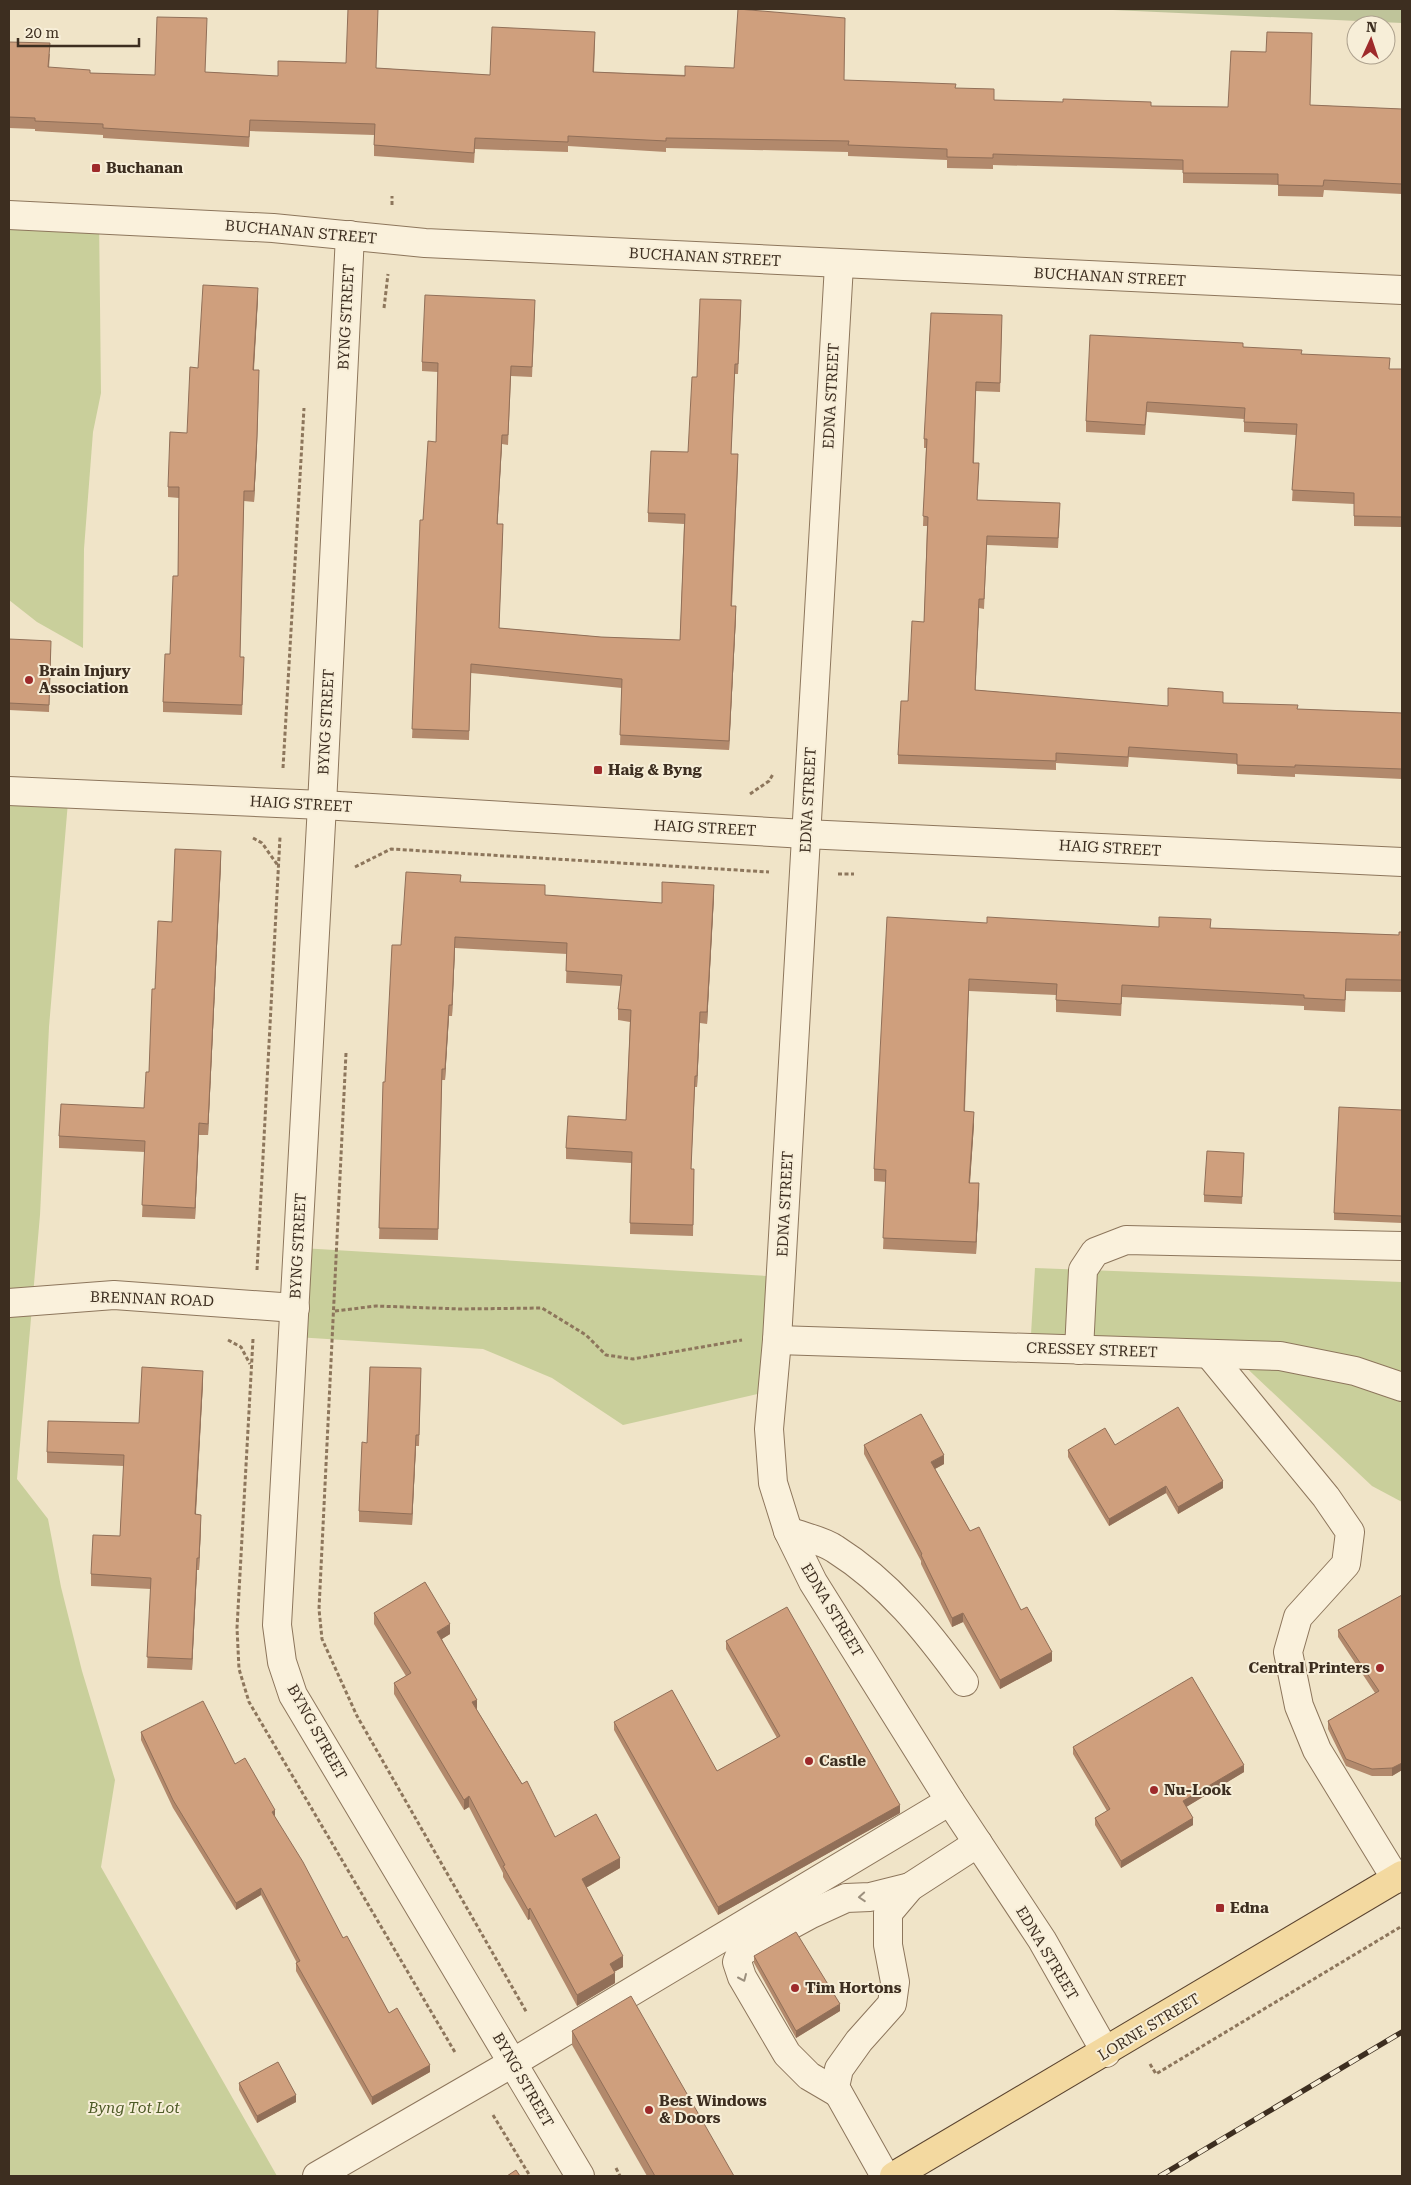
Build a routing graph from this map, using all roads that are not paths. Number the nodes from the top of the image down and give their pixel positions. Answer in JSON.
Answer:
{"nodes":[{"id":1,"x":9,"y":215,"type":"edge"},
{"id":2,"x":350,"y":236,"type":"junction"},
{"id":3,"x":839,"y":264,"type":"junction"},
{"id":4,"x":1402,"y":290,"type":"edge"},
{"id":5,"x":9,"y":792,"type":"edge"},
{"id":6,"x":322,"y":805,"type":"junction"},
{"id":7,"x":805,"y":834,"type":"junction"},
{"id":8,"x":1402,"y":862,"type":"edge"},
{"id":9,"x":1402,"y":1246,"type":"edge"},
{"id":10,"x":9,"y":1303,"type":"edge"},
{"id":11,"x":295,"y":1308,"type":"junction"},
{"id":12,"x":778,"y":1340,"type":"junction"},
{"id":13,"x":1079,"y":1350,"type":"junction"},
{"id":14,"x":1209,"y":1354,"type":"junction"},
{"id":15,"x":1402,"y":1387,"type":"edge"},
{"id":16,"x":788,"y":1531,"type":"junction"},
{"id":17,"x":964,"y":1682,"type":"dead end"},
{"id":18,"x":950,"y":1801,"type":"junction"},
{"id":19,"x":978,"y":1843,"type":"junction"},
{"id":20,"x":1399,"y":1877,"type":"edge"},
{"id":21,"x":910,"y":1887,"type":"junction"},
{"id":22,"x":1106,"y":2053,"type":"junction"},
{"id":23,"x":514,"y":2062,"type":"junction"},
{"id":24,"x":838,"y":2093,"type":"junction"},
{"id":25,"x":316,"y":2176,"type":"edge"},
{"id":26,"x":580,"y":2176,"type":"edge"},
{"id":27,"x":885,"y":2176,"type":"edge"},
{"id":28,"x":894,"y":2176,"type":"edge"}],
"edges":[{"from":1,"to":2,"type":"street","name":"BUCHANAN STREET"},
{"from":2,"to":3,"type":"street","name":"BUCHANAN STREET"},
{"from":2,"to":6,"type":"street","name":"BYNG STREET"},
{"from":3,"to":4,"type":"street","name":"BUCHANAN STREET"},
{"from":3,"to":7,"type":"street","name":"EDNA STREET"},
{"from":5,"to":6,"type":"street","name":"HAIG STREET"},
{"from":6,"to":7,"type":"street","name":"HAIG STREET"},
{"from":6,"to":11,"type":"street","name":"BYNG STREET"},
{"from":7,"to":8,"type":"street","name":"HAIG STREET"},
{"from":7,"to":12,"type":"street","name":"EDNA STREET"},
{"from":9,"to":13,"type":"street"},
{"from":10,"to":11,"type":"street","name":"BRENNAN ROAD"},
{"from":11,"to":23,"type":"street","name":"BYNG STREET"},
{"from":12,"to":13,"type":"street","name":"CRESSEY STREET"},
{"from":12,"to":16,"type":"street","name":"EDNA STREET"},
{"from":13,"to":14,"type":"street","name":"CRESSEY STREET"},
{"from":14,"to":15,"type":"street","name":"CRESSEY STREET"},
{"from":14,"to":20,"type":"street"},
{"from":16,"to":17,"type":"street"},
{"from":16,"to":18,"type":"street","name":"EDNA STREET"},
{"from":18,"to":19,"type":"street","name":"EDNA STREET"},
{"from":18,"to":23,"type":"street"},
{"from":19,"to":21,"type":"street"},
{"from":19,"to":22,"type":"street","name":"EDNA STREET"},
{"from":20,"to":22,"type":"main road","name":"LORNE STREET"},
{"from":21,"to":24,"type":"street"},
{"from":21,"to":24,"type":"street","one_way":true},
{"from":22,"to":28,"type":"main road","name":"LORNE STREET"},
{"from":23,"to":25,"type":"street"},
{"from":23,"to":26,"type":"street","name":"BYNG STREET"},
{"from":24,"to":27,"type":"street"}]}
